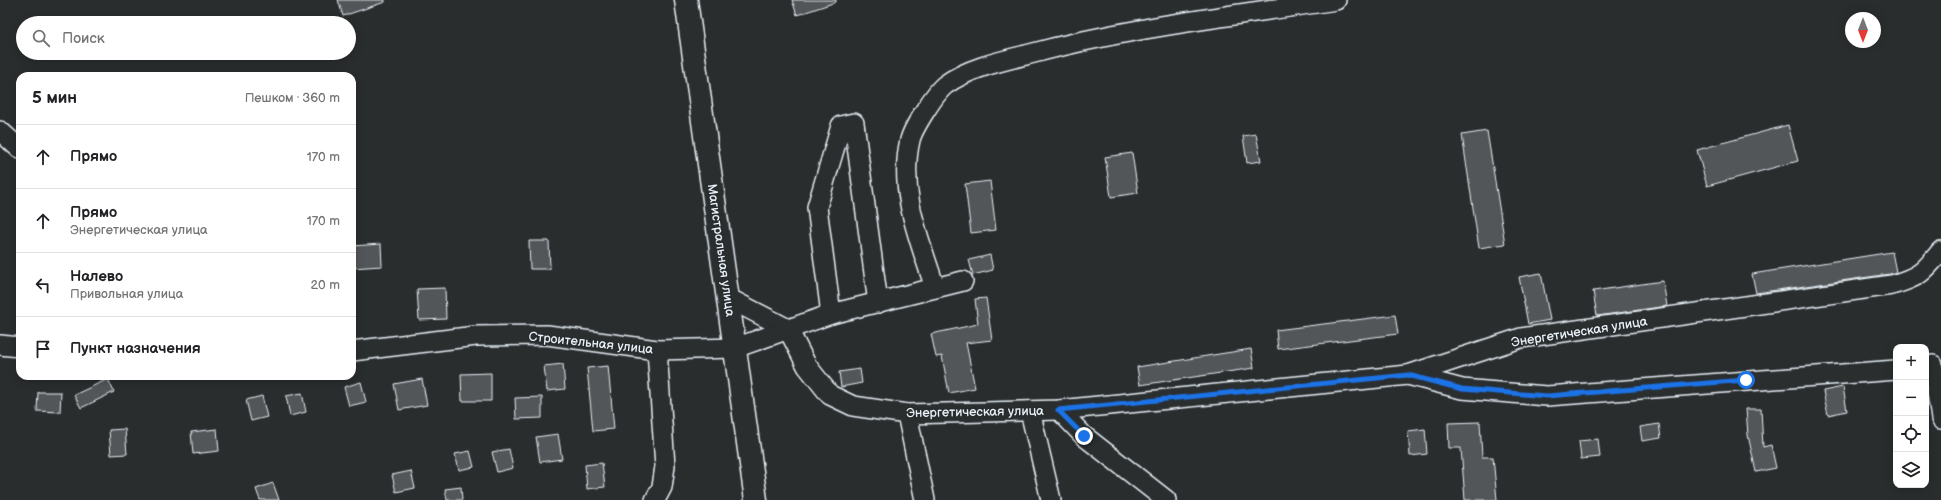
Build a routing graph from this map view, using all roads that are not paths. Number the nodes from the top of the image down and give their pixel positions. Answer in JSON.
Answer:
{"nodes":[{"id":1,"x":686,"y":0,"type":"edge"},
{"id":2,"x":1336,"y":0,"type":"edge"},
{"id":3,"x":0,"y":131,"type":"edge"},
{"id":4,"x":16,"y":145,"type":"edge"},
{"id":5,"x":1941,"y":251,"type":"edge"},
{"id":6,"x":963,"y":282,"type":"dead end"},
{"id":7,"x":936,"y":288,"type":"junction"},
{"id":8,"x":728,"y":298,"type":"junction"},
{"id":9,"x":878,"y":303,"type":"junction"},
{"id":10,"x":831,"y":314,"type":"junction"},
{"id":11,"x":788,"y":329,"type":"junction"},
{"id":12,"x":0,"y":345,"type":"edge"},
{"id":13,"x":16,"y":347,"type":"edge"},
{"id":14,"x":735,"y":348,"type":"junction"},
{"id":15,"x":657,"y":350,"type":"junction"},
{"id":16,"x":356,"y":351,"type":"edge"},
{"id":17,"x":1934,"y":365,"type":"edge"},
{"id":18,"x":1893,"y":370,"type":"edge"},
{"id":19,"x":1408,"y":375,"type":"junction"},
{"id":20,"x":1058,"y":410,"type":"junction"},
{"id":21,"x":1030,"y":411,"type":"junction"},
{"id":22,"x":907,"y":414,"type":"junction"},
{"id":23,"x":1941,"y":419,"type":"edge"},
{"id":24,"x":656,"y":500,"type":"edge"},
{"id":25,"x":756,"y":500,"type":"edge"},
{"id":26,"x":925,"y":500,"type":"edge"},
{"id":27,"x":1051,"y":500,"type":"edge"},
{"id":28,"x":1166,"y":500,"type":"edge"}],
"edges":[{"from":1,"to":8,"type":"highway","name":"Магистральная улица"},
{"from":2,"to":7,"type":"street"},
{"from":3,"to":4,"type":"street"},
{"from":5,"to":19,"type":"street","name":"Энергетическая улица"},
{"from":6,"to":7,"type":"street","name":"Строительная улица"},
{"from":7,"to":9,"type":"street","name":"Строительная улица"},
{"from":8,"to":11,"type":"street"},
{"from":8,"to":14,"type":"highway","name":"Магистральная улица"},
{"from":9,"to":10,"type":"street","name":"Строительная улица"},
{"from":9,"to":10,"type":"street"},
{"from":10,"to":11,"type":"street","name":"Строительная улица"},
{"from":11,"to":14,"type":"street","name":"Строительная улица"},
{"from":11,"to":22,"type":"street","name":"Энергетическая улица"},
{"from":12,"to":13,"type":"street"},
{"from":14,"to":15,"type":"street","name":"Строительная улица"},
{"from":14,"to":25,"type":"highway","name":"Магистральная улица"},
{"from":15,"to":16,"type":"street","name":"Строительная улица"},
{"from":15,"to":24,"type":"street"},
{"from":17,"to":23,"type":"street"},
{"from":18,"to":19,"type":"street"},
{"from":19,"to":20,"type":"street","name":"Энергетическая улица"},
{"from":20,"to":21,"type":"street","name":"Энергетическая улица"},
{"from":20,"to":28,"type":"street"},
{"from":21,"to":22,"type":"street","name":"Энергетическая улица"},
{"from":21,"to":27,"type":"street"},
{"from":22,"to":26,"type":"street"}]}
